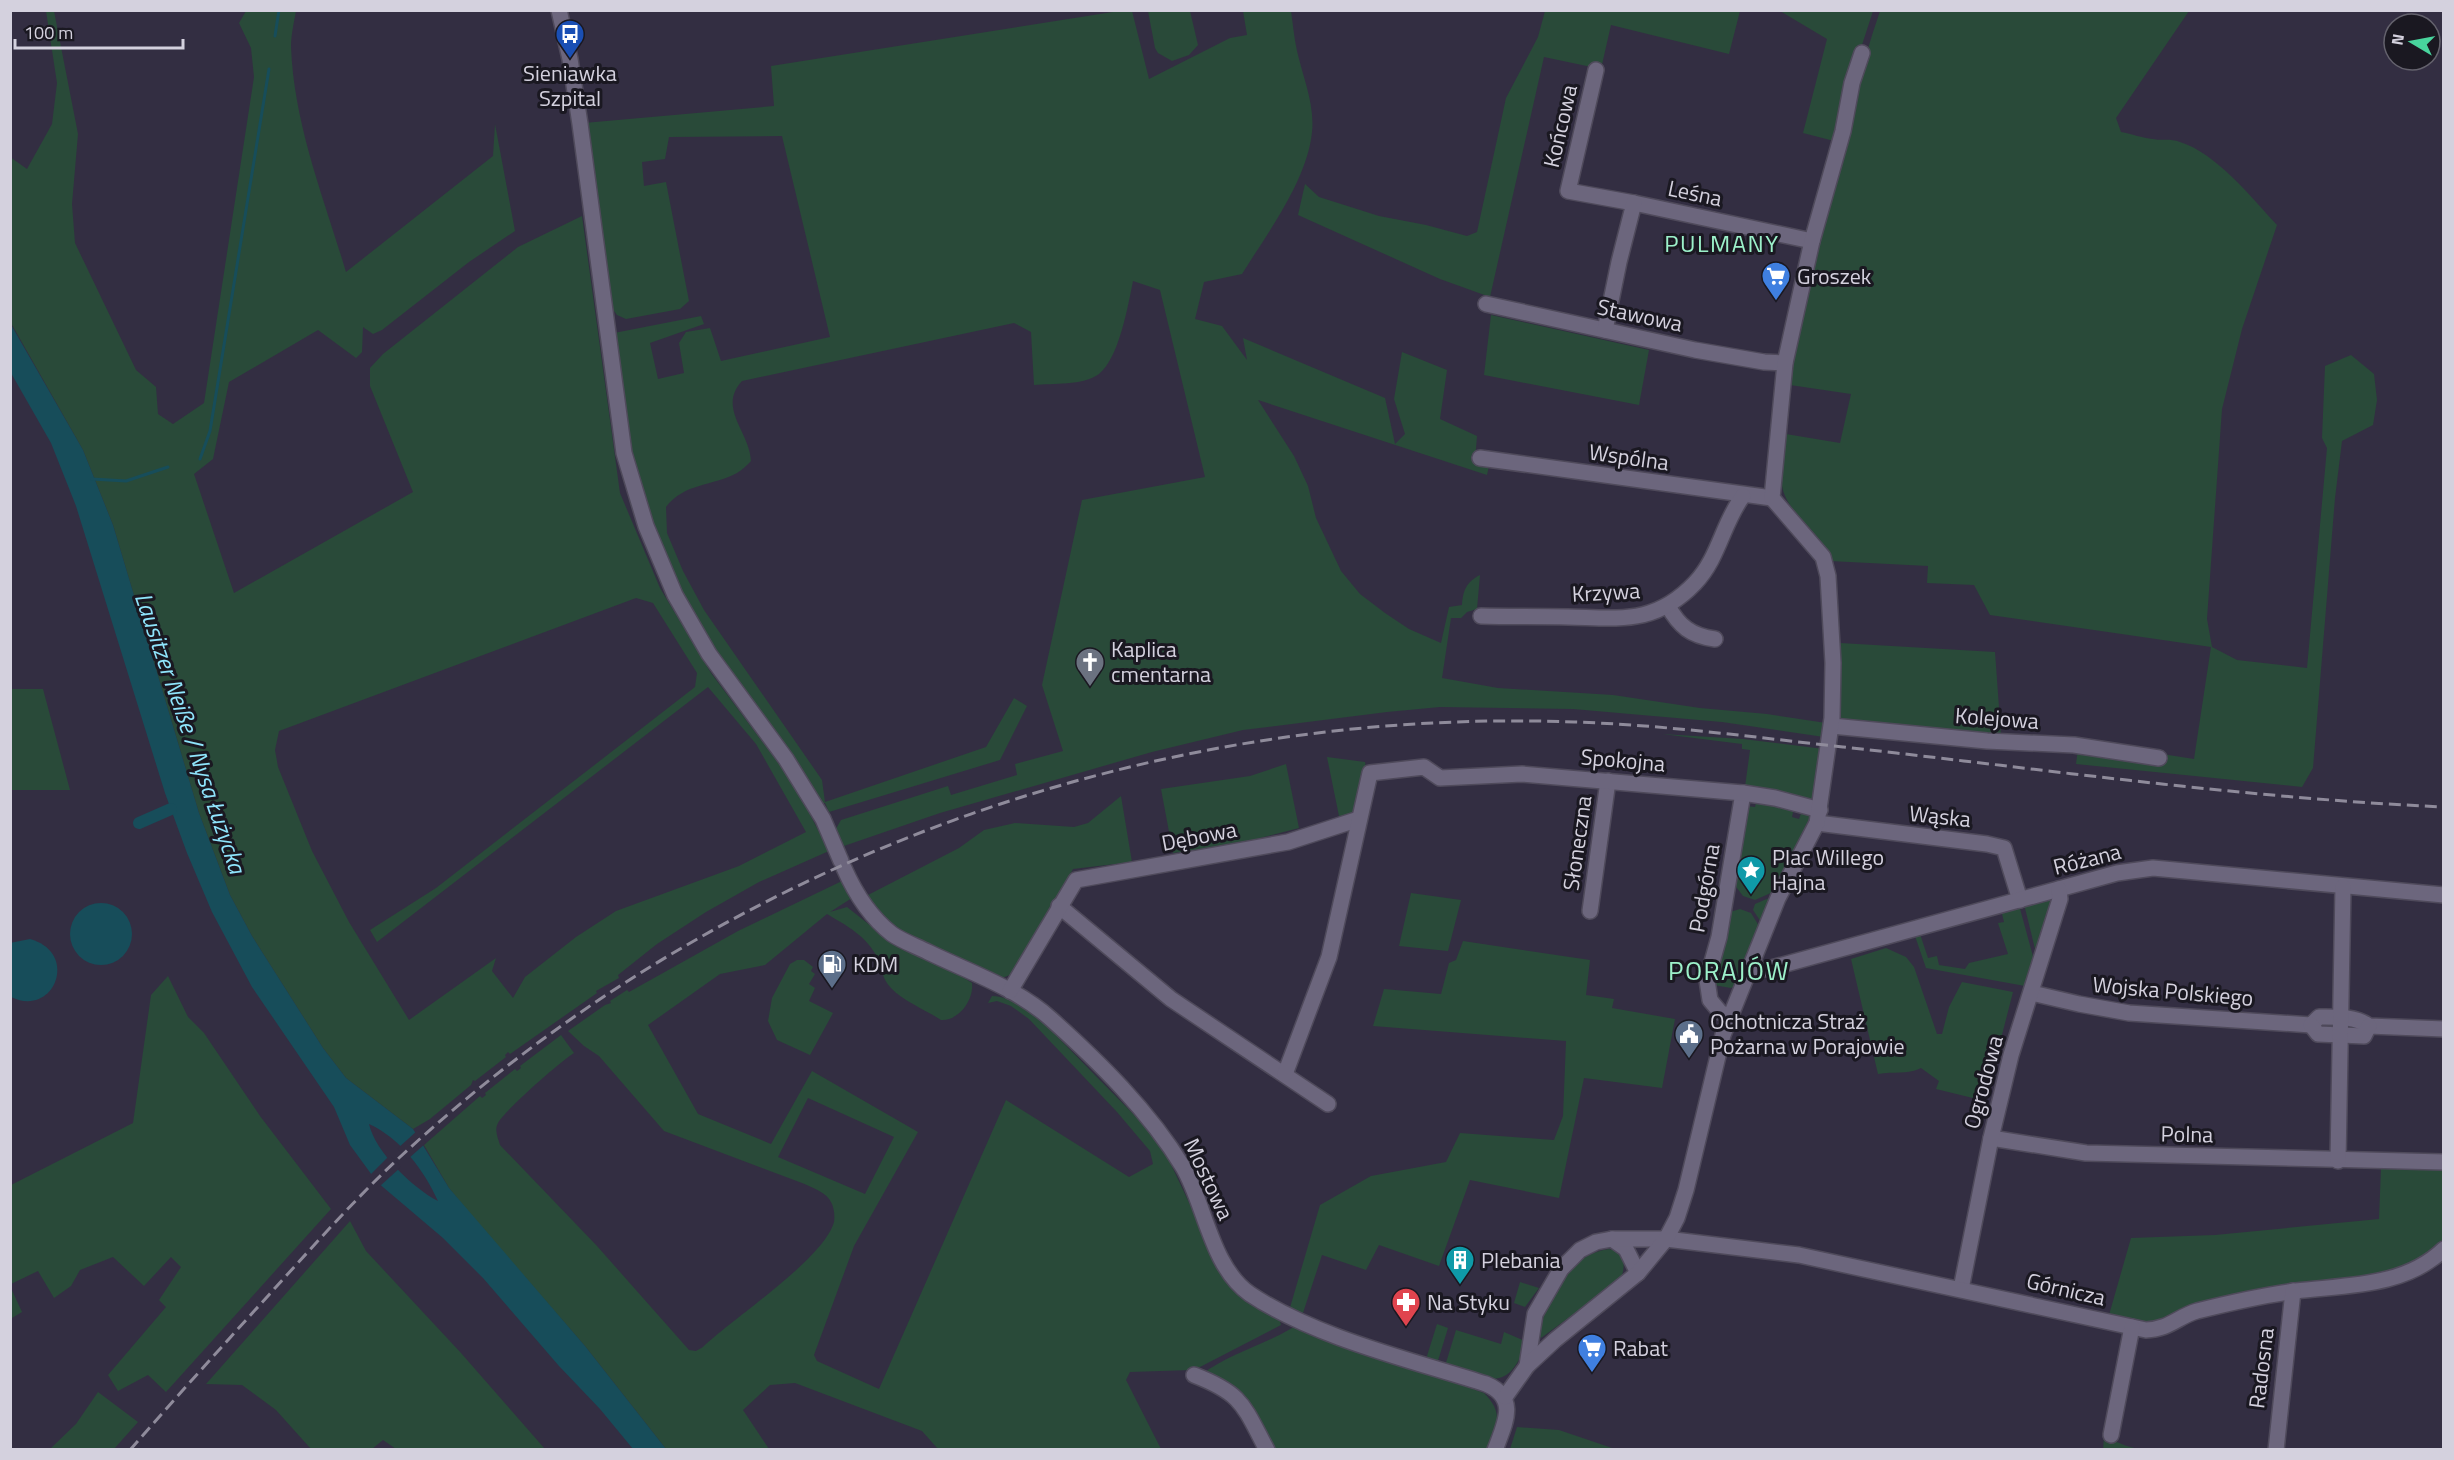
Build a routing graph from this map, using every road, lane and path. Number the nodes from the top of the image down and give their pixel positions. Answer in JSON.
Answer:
{"nodes":[{"id":1,"x":559,"y":10,"type":"edge"},
{"id":2,"x":1862,"y":53,"type":"dead end"},
{"id":3,"x":1596,"y":70,"type":"dead end"},
{"id":4,"x":1568,"y":191,"type":"joint"},
{"id":5,"x":1634,"y":203,"type":"junction"},
{"id":6,"x":1812,"y":241,"type":"junction"},
{"id":7,"x":1486,"y":304,"type":"dead end"},
{"id":8,"x":1605,"y":330,"type":"junction"},
{"id":9,"x":1785,"y":363,"type":"junction"},
{"id":10,"x":1480,"y":458,"type":"dead end"},
{"id":11,"x":1743,"y":496,"type":"junction"},
{"id":12,"x":1772,"y":498,"type":"junction"},
{"id":13,"x":1668,"y":606,"type":"junction"},
{"id":14,"x":1481,"y":616,"type":"dead end"},
{"id":15,"x":1715,"y":639,"type":"dead end"},
{"id":16,"x":1832,"y":726,"type":"junction"},
{"id":17,"x":2159,"y":758,"type":"dead end"},
{"id":18,"x":1608,"y":781,"type":"junction"},
{"id":19,"x":1743,"y":793,"type":"junction"},
{"id":20,"x":1819,"y":816,"type":"junction"},
{"id":21,"x":1359,"y":819,"type":"junction"},
{"id":22,"x":2343,"y":887,"type":"junction"},
{"id":23,"x":2059,"y":889,"type":"junction"},
{"id":24,"x":2444,"y":895,"type":"edge"},
{"id":25,"x":2020,"y":900,"type":"junction"},
{"id":26,"x":1059,"y":906,"type":"junction"},
{"id":27,"x":1590,"y":911,"type":"dead end"},
{"id":28,"x":1750,"y":969,"type":"junction"},
{"id":29,"x":1010,"y":991,"type":"junction"},
{"id":30,"x":2032,"y":993,"type":"junction"},
{"id":31,"x":1729,"y":1017,"type":"junction"},
{"id":32,"x":2340,"y":1018,"type":"junction"},
{"id":33,"x":2311,"y":1025,"type":"junction"},
{"id":34,"x":2369,"y":1026,"type":"junction"},
{"id":35,"x":2444,"y":1029,"type":"edge"},
{"id":36,"x":2340,"y":1037,"type":"junction"},
{"id":37,"x":1285,"y":1074,"type":"junction"},
{"id":38,"x":1328,"y":1104,"type":"dead end"},
{"id":39,"x":1991,"y":1138,"type":"junction"},
{"id":40,"x":2338,"y":1161,"type":"junction"},
{"id":41,"x":2444,"y":1162,"type":"edge"},
{"id":42,"x":1612,"y":1239,"type":"junction"},
{"id":43,"x":1666,"y":1239,"type":"junction"},
{"id":44,"x":2444,"y":1249,"type":"edge"},
{"id":45,"x":1638,"y":1273,"type":"junction"},
{"id":46,"x":1961,"y":1289,"type":"junction"},
{"id":47,"x":2293,"y":1292,"type":"junction"},
{"id":48,"x":2132,"y":1328,"type":"junction"},
{"id":49,"x":1527,"y":1366,"type":"junction"},
{"id":50,"x":1194,"y":1375,"type":"dead end"},
{"id":51,"x":1505,"y":1397,"type":"junction"},
{"id":52,"x":2111,"y":1435,"type":"dead end"},
{"id":53,"x":1267,"y":1449,"type":"edge"},
{"id":54,"x":1496,"y":1449,"type":"edge"},
{"id":55,"x":2276,"y":1449,"type":"edge"}],
"edges":[{"from":1,"to":29,"type":"street","name":"Mostowa"},
{"from":2,"to":6,"type":"street"},
{"from":3,"to":4,"type":"street","name":"Końcowa"},
{"from":4,"to":5,"type":"street","name":"Leśna"},
{"from":5,"to":6,"type":"street","name":"Leśna"},
{"from":5,"to":8,"type":"street"},
{"from":6,"to":9,"type":"street"},
{"from":7,"to":8,"type":"street","name":"Stawowa"},
{"from":8,"to":9,"type":"street","name":"Stawowa"},
{"from":9,"to":12,"type":"street"},
{"from":10,"to":11,"type":"street","name":"Wspólna"},
{"from":11,"to":12,"type":"street","name":"Wspólna"},
{"from":11,"to":13,"type":"street","name":"Krzywa"},
{"from":12,"to":16,"type":"street"},
{"from":13,"to":14,"type":"street","name":"Krzywa"},
{"from":13,"to":15,"type":"street"},
{"from":16,"to":17,"type":"street","name":"Kolejowa"},
{"from":16,"to":20,"type":"street"},
{"from":18,"to":19,"type":"street","name":"Spokojna"},
{"from":18,"to":21,"type":"street","name":"Spokojna"},
{"from":18,"to":27,"type":"street","name":"Słoneczna"},
{"from":19,"to":20,"type":"street","name":"Spokojna"},
{"from":19,"to":31,"type":"street","name":"Podgórna"},
{"from":20,"to":25,"type":"street","name":"Wąska"},
{"from":20,"to":28,"type":"street"},
{"from":21,"to":26,"type":"street","name":"Dębowa"},
{"from":21,"to":37,"type":"street"},
{"from":22,"to":23,"type":"street","name":"Różana"},
{"from":22,"to":24,"type":"street","name":"Różana"},
{"from":22,"to":32,"type":"street"},
{"from":23,"to":25,"type":"street","name":"Różana"},
{"from":23,"to":30,"type":"street","name":"Ogrodowa"},
{"from":25,"to":28,"type":"street","name":"Różana"},
{"from":26,"to":29,"type":"street","name":"Dębowa"},
{"from":26,"to":37,"type":"street"},
{"from":28,"to":31,"type":"street"},
{"from":29,"to":51,"type":"street","name":"Mostowa"},
{"from":30,"to":33,"type":"street","name":"Wojska Polskiego"},
{"from":30,"to":39,"type":"street","name":"Ogrodowa"},
{"from":31,"to":43,"type":"street"},
{"from":32,"to":33,"type":"street","name":"Wojska Polskiego"},
{"from":32,"to":34,"type":"street","name":"Wojska Polskiego"},
{"from":32,"to":36,"type":"street"},
{"from":33,"to":36,"type":"street","name":"Wojska Polskiego"},
{"from":34,"to":35,"type":"street","name":"Wojska Polskiego"},
{"from":34,"to":36,"type":"street","name":"Wojska Polskiego"},
{"from":36,"to":40,"type":"street"},
{"from":37,"to":38,"type":"street"},
{"from":39,"to":40,"type":"street","name":"Polna"},
{"from":39,"to":46,"type":"street","name":"Ogrodowa"},
{"from":40,"to":41,"type":"street","name":"Polna"},
{"from":42,"to":43,"type":"street","name":"Górnicza"},
{"from":42,"to":45,"type":"street"},
{"from":42,"to":49,"type":"street","name":"Górnicza"},
{"from":43,"to":45,"type":"street"},
{"from":43,"to":46,"type":"street","name":"Górnicza"},
{"from":44,"to":47,"type":"street","name":"Górnicza"},
{"from":45,"to":49,"type":"street"},
{"from":46,"to":48,"type":"street","name":"Górnicza"},
{"from":47,"to":48,"type":"street","name":"Górnicza"},
{"from":47,"to":55,"type":"street","name":"Radosna"},
{"from":48,"to":52,"type":"street"},
{"from":49,"to":51,"type":"street"},
{"from":50,"to":53,"type":"street"},
{"from":51,"to":54,"type":"street"}]}
